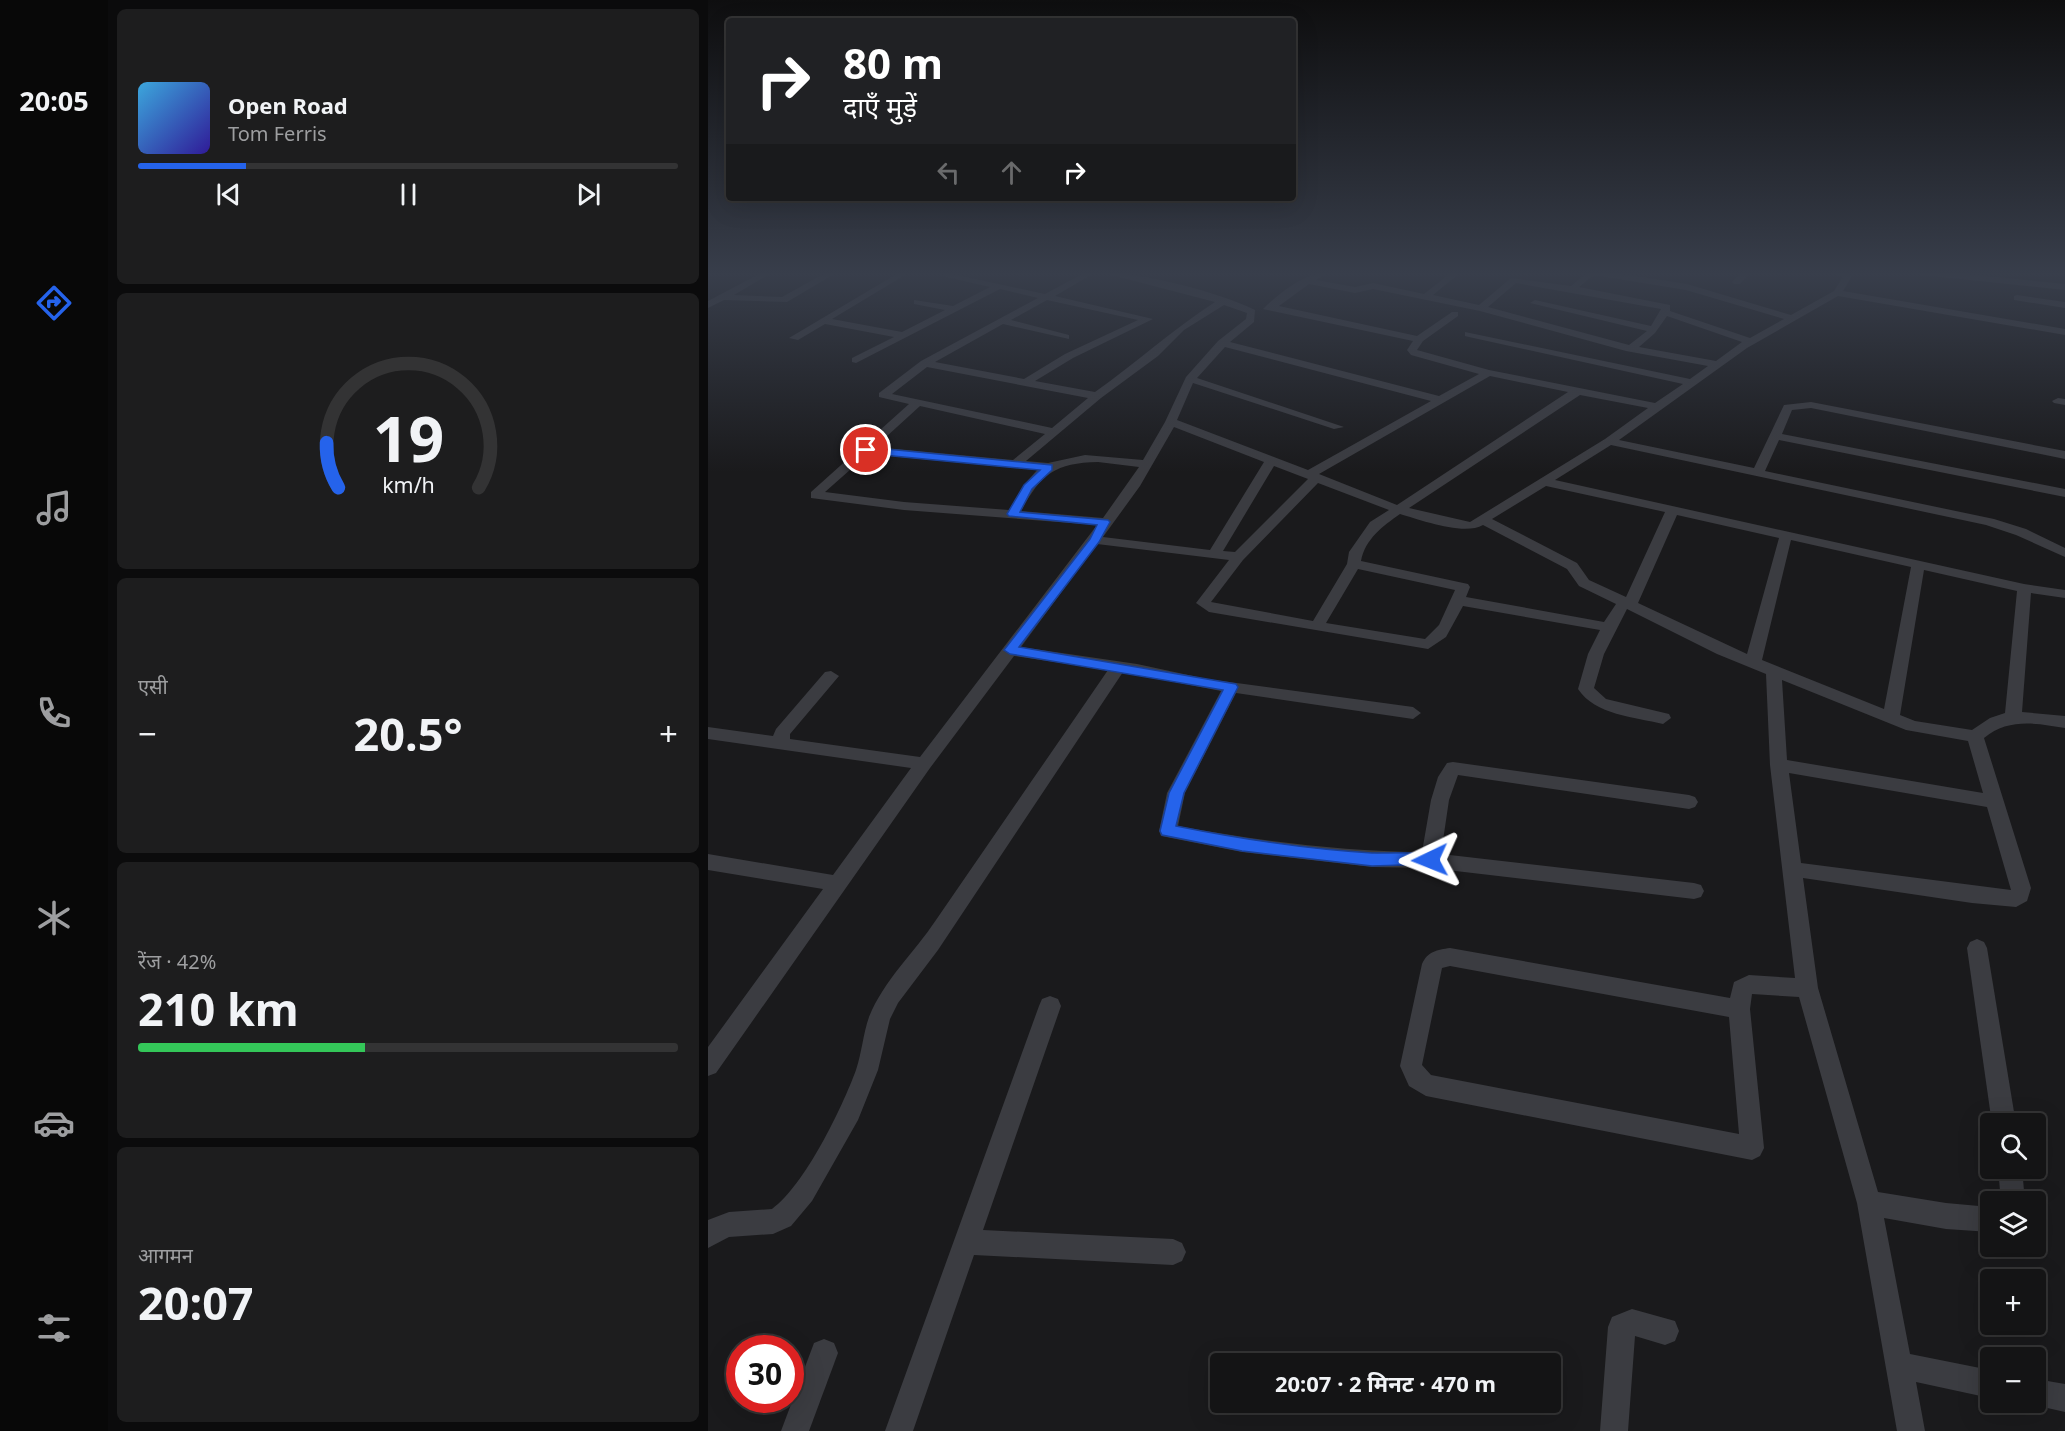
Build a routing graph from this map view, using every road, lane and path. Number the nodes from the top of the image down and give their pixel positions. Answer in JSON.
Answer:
{"nodes":[{"id":1,"x":894,"y":339,"type":"edge"},
{"id":2,"x":969,"y":339,"type":"edge"},
{"id":3,"x":1106,"y":339,"type":"edge"},
{"id":4,"x":1170,"y":339,"type":"edge"},
{"id":5,"x":1227,"y":339,"type":"edge"},
{"id":6,"x":1419,"y":339,"type":"edge"},
{"id":7,"x":1492,"y":339,"type":"edge"},
{"id":8,"x":1595,"y":339,"type":"edge"},
{"id":9,"x":1644,"y":339,"type":"edge"},
{"id":10,"x":1741,"y":339,"type":"edge"},
{"id":11,"x":1756,"y":339,"type":"edge"},
{"id":12,"x":1750,"y":342,"type":"junction"},
{"id":13,"x":1222,"y":343,"type":"junction"},
{"id":14,"x":1630,"y":348,"type":"junction"},
{"id":15,"x":856,"y":360,"type":"dead end"},
{"id":16,"x":925,"y":363,"type":"junction"},
{"id":17,"x":1607,"y":363,"type":"junction"},
{"id":18,"x":1717,"y":364,"type":"junction"},
{"id":19,"x":1488,"y":373,"type":"junction"},
{"id":20,"x":1190,"y":379,"type":"junction"},
{"id":21,"x":1690,"y":382,"type":"junction"},
{"id":22,"x":1024,"y":383,"type":"junction"},
{"id":23,"x":1578,"y":391,"type":"junction"},
{"id":24,"x":1097,"y":396,"type":"junction"},
{"id":25,"x":1440,"y":400,"type":"junction"},
{"id":26,"x":917,"y":403,"type":"junction"},
{"id":27,"x":1657,"y":407,"type":"junction"},
{"id":28,"x":1171,"y":422,"type":"junction"},
{"id":29,"x":1338,"y":427,"type":"dead end"},
{"id":30,"x":1054,"y":432,"type":"junction"},
{"id":31,"x":1774,"y":436,"type":"junction"},
{"id":32,"x":1609,"y":441,"type":"junction"},
{"id":33,"x":866,"y":450,"type":"junction"},
{"id":34,"x":2065,"y":456,"type":"edge"},
{"id":35,"x":1272,"y":459,"type":"junction"},
{"id":36,"x":1016,"y":464,"type":"junction"},
{"id":37,"x":1147,"y":464,"type":"junction"},
{"id":38,"x":1048,"y":467,"type":"junction"},
{"id":39,"x":1758,"y":473,"type":"junction"},
{"id":40,"x":1314,"y":476,"type":"junction"},
{"id":41,"x":1546,"y":482,"type":"junction"},
{"id":42,"x":2065,"y":493,"type":"edge"},
{"id":43,"x":1397,"y":509,"type":"junction"},
{"id":44,"x":1673,"y":510,"type":"junction"},
{"id":45,"x":1013,"y":514,"type":"junction"},
{"id":46,"x":1484,"y":520,"type":"junction"},
{"id":47,"x":1104,"y":522,"type":"junction"},
{"id":48,"x":1786,"y":535,"type":"junction"},
{"id":49,"x":1095,"y":540,"type":"junction"},
{"id":50,"x":2065,"y":553,"type":"edge"},
{"id":51,"x":1214,"y":554,"type":"junction"},
{"id":52,"x":1238,"y":556,"type":"junction"},
{"id":53,"x":1354,"y":564,"type":"junction"},
{"id":54,"x":1918,"y":564,"type":"junction"},
{"id":55,"x":2024,"y":588,"type":"junction"},
{"id":56,"x":2065,"y":594,"type":"edge"},
{"id":57,"x":1457,"y":600,"type":"junction"},
{"id":58,"x":1628,"y":602,"type":"junction"},
{"id":59,"x":1317,"y":626,"type":"junction"},
{"id":60,"x":1607,"y":627,"type":"junction"},
{"id":61,"x":1010,"y":650,"type":"junction"},
{"id":62,"x":1753,"y":663,"type":"junction"},
{"id":63,"x":1119,"y":666,"type":"junction"},
{"id":64,"x":1774,"y":672,"type":"junction"},
{"id":65,"x":831,"y":676,"type":"dead end"},
{"id":66,"x":1231,"y":687,"type":"junction"},
{"id":67,"x":1413,"y":713,"type":"dead end"},
{"id":68,"x":2013,"y":716,"type":"junction"},
{"id":69,"x":1891,"y":717,"type":"junction"},
{"id":70,"x":1663,"y":718,"type":"dead end"},
{"id":71,"x":2065,"y":722,"type":"edge"},
{"id":72,"x":708,"y":733,"type":"edge"},
{"id":73,"x":1975,"y":736,"type":"junction"},
{"id":74,"x":781,"y":743,"type":"junction"},
{"id":75,"x":924,"y":764,"type":"junction"},
{"id":76,"x":1779,"y":765,"type":"junction"},
{"id":77,"x":1993,"y":801,"type":"junction"},
{"id":78,"x":1689,"y":802,"type":"dead end"},
{"id":79,"x":1430,"y":860,"type":"junction"},
{"id":80,"x":708,"y":862,"type":"edge"},
{"id":81,"x":1792,"y":869,"type":"junction"},
{"id":82,"x":840,"y":884,"type":"junction"},
{"id":83,"x":1694,"y":891,"type":"dead end"},
{"id":84,"x":1977,"y":948,"type":"dead end"},
{"id":85,"x":1806,"y":988,"type":"junction"},
{"id":86,"x":1050,"y":1006,"type":"dead end"},
{"id":87,"x":1739,"y":1009,"type":"junction"},
{"id":88,"x":708,"y":1065,"type":"edge"},
{"id":89,"x":2002,"y":1113,"type":"edge"},
{"id":90,"x":1869,"y":1203,"type":"junction"},
{"id":91,"x":1980,"y":1218,"type":"edge"},
{"id":92,"x":708,"y":1235,"type":"edge"},
{"id":93,"x":966,"y":1242,"type":"junction"},
{"id":94,"x":1173,"y":1252,"type":"dead end"},
{"id":95,"x":1665,"y":1331,"type":"dead end"},
{"id":96,"x":824,"y":1353,"type":"dead end"},
{"id":97,"x":1899,"y":1365,"type":"junction"},
{"id":98,"x":1980,"y":1382,"type":"edge"},
{"id":99,"x":2046,"y":1395,"type":"edge"},
{"id":100,"x":2065,"y":1398,"type":"edge"},
{"id":101,"x":795,"y":1431,"type":"edge"},
{"id":102,"x":899,"y":1431,"type":"edge"},
{"id":103,"x":1614,"y":1431,"type":"edge"},
{"id":104,"x":1911,"y":1431,"type":"edge"}],
"edges":[{"from":1,"to":15,"type":"street"},
{"from":2,"to":16,"type":"street"},
{"from":3,"to":22,"type":"street"},
{"from":4,"to":24,"type":"street"},
{"from":5,"to":13,"type":"street"},
{"from":6,"to":19,"type":"street"},
{"from":7,"to":17,"type":"street"},
{"from":8,"to":14,"type":"street"},
{"from":9,"to":14,"type":"street"},
{"from":10,"to":12,"type":"street"},
{"from":11,"to":12,"type":"street"},
{"from":12,"to":18,"type":"street"},
{"from":13,"to":20,"type":"street"},
{"from":13,"to":25,"type":"street"},
{"from":14,"to":17,"type":"street"},
{"from":14,"to":18,"type":"street"},
{"from":16,"to":22,"type":"street"},
{"from":16,"to":26,"type":"street"},
{"from":17,"to":21,"type":"street"},
{"from":18,"to":21,"type":"street"},
{"from":19,"to":23,"type":"street"},
{"from":19,"to":25,"type":"street"},
{"from":20,"to":28,"type":"street"},
{"from":20,"to":29,"type":"street"},
{"from":21,"to":27,"type":"street"},
{"from":22,"to":24,"type":"street"},
{"from":23,"to":27,"type":"street"},
{"from":23,"to":43,"type":"street"},
{"from":24,"to":30,"type":"street"},
{"from":25,"to":40,"type":"street"},
{"from":26,"to":30,"type":"street"},
{"from":26,"to":33,"type":"street"},
{"from":27,"to":32,"type":"street"},
{"from":28,"to":35,"type":"street"},
{"from":28,"to":37,"type":"street"},
{"from":30,"to":36,"type":"street"},
{"from":31,"to":34,"type":"street"},
{"from":31,"to":39,"type":"street"},
{"from":31,"to":42,"type":"street"},
{"from":32,"to":39,"type":"street"},
{"from":32,"to":41,"type":"street"},
{"from":33,"to":36,"type":"street"},
{"from":33,"to":45,"type":"street"},
{"from":35,"to":40,"type":"street"},
{"from":35,"to":51,"type":"street"},
{"from":36,"to":38,"type":"street"},
{"from":37,"to":38,"type":"street"},
{"from":37,"to":47,"type":"street"},
{"from":38,"to":45,"type":"street"},
{"from":39,"to":50,"type":"street"},
{"from":40,"to":43,"type":"street"},
{"from":40,"to":52,"type":"street"},
{"from":41,"to":44,"type":"street"},
{"from":41,"to":46,"type":"street"},
{"from":43,"to":46,"type":"street"},
{"from":43,"to":53,"type":"street"},
{"from":44,"to":48,"type":"street"},
{"from":44,"to":58,"type":"street"},
{"from":45,"to":47,"type":"street"},
{"from":46,"to":58,"type":"street"},
{"from":47,"to":49,"type":"street"},
{"from":48,"to":54,"type":"street"},
{"from":48,"to":62,"type":"street"},
{"from":49,"to":51,"type":"street"},
{"from":49,"to":61,"type":"street"},
{"from":51,"to":52,"type":"street"},
{"from":52,"to":59,"type":"street"},
{"from":53,"to":57,"type":"street"},
{"from":53,"to":59,"type":"street"},
{"from":54,"to":55,"type":"street"},
{"from":54,"to":69,"type":"street"},
{"from":55,"to":56,"type":"street"},
{"from":55,"to":68,"type":"street"},
{"from":57,"to":59,"type":"street"},
{"from":57,"to":60,"type":"street"},
{"from":58,"to":60,"type":"street"},
{"from":58,"to":62,"type":"street"},
{"from":60,"to":70,"type":"street"},
{"from":61,"to":63,"type":"street"},
{"from":61,"to":75,"type":"street"},
{"from":62,"to":64,"type":"street"},
{"from":63,"to":66,"type":"street"},
{"from":63,"to":92,"type":"street"},
{"from":64,"to":69,"type":"street"},
{"from":64,"to":76,"type":"street"},
{"from":65,"to":74,"type":"street"},
{"from":66,"to":67,"type":"street"},
{"from":66,"to":79,"type":"street"},
{"from":68,"to":71,"type":"street"},
{"from":68,"to":73,"type":"street"},
{"from":69,"to":73,"type":"street"},
{"from":72,"to":74,"type":"street"},
{"from":73,"to":77,"type":"street"},
{"from":74,"to":75,"type":"street"},
{"from":75,"to":82,"type":"street"},
{"from":76,"to":77,"type":"street"},
{"from":76,"to":81,"type":"street"},
{"from":77,"to":81,"type":"street"},
{"from":78,"to":79,"type":"street"},
{"from":79,"to":83,"type":"street"},
{"from":80,"to":82,"type":"street"},
{"from":81,"to":85,"type":"street"},
{"from":82,"to":88,"type":"street"},
{"from":84,"to":89,"type":"street"},
{"from":85,"to":87,"type":"street"},
{"from":85,"to":90,"type":"street"},
{"from":86,"to":93,"type":"street"},
{"from":87,"to":87,"type":"street"},
{"from":90,"to":91,"type":"street"},
{"from":90,"to":97,"type":"street"},
{"from":93,"to":94,"type":"street"},
{"from":93,"to":102,"type":"street"},
{"from":95,"to":103,"type":"street"},
{"from":96,"to":101,"type":"street"},
{"from":97,"to":98,"type":"street"},
{"from":97,"to":104,"type":"street"},
{"from":99,"to":100,"type":"street"}]}
